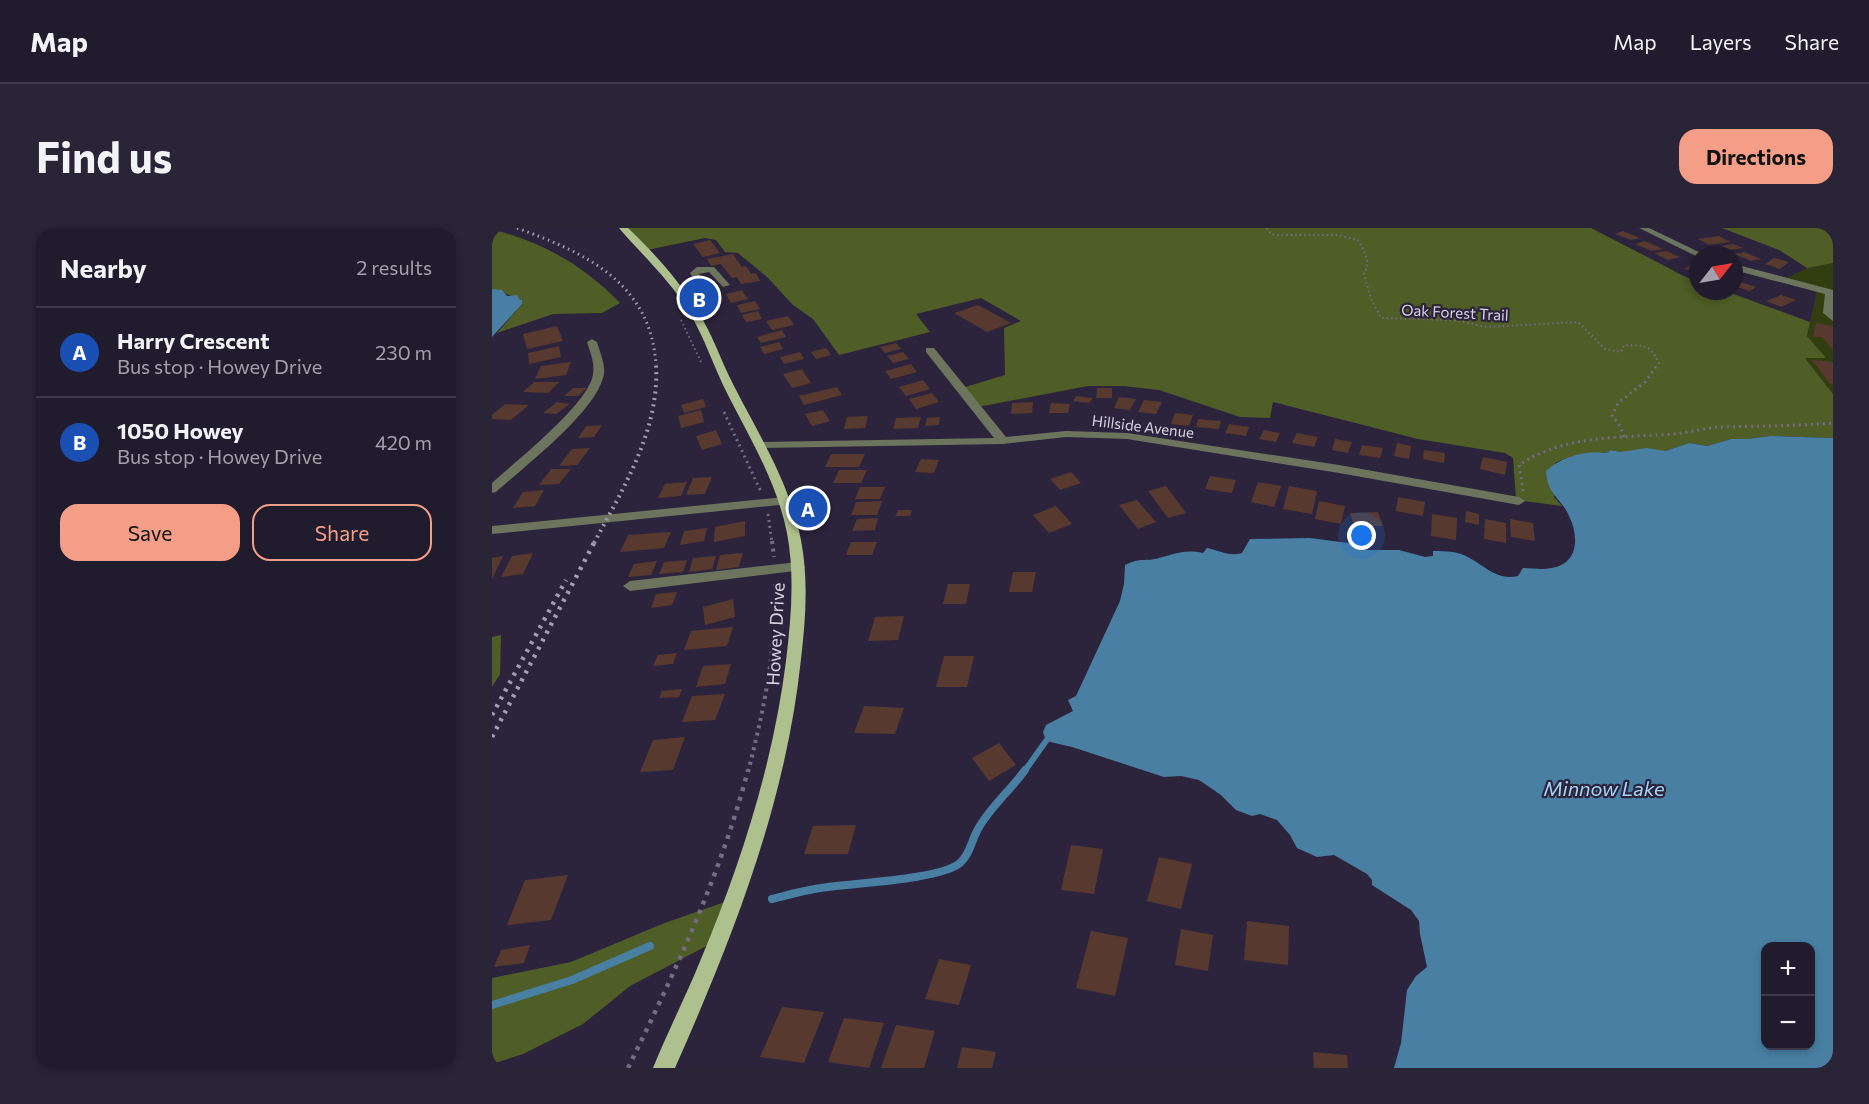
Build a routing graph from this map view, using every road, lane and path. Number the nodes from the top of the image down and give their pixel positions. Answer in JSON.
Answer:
{"nodes":[{"id":1,"x":623,"y":228,"type":"edge"},
{"id":2,"x":1267,"y":228,"type":"edge"},
{"id":3,"x":1643,"y":228,"type":"edge"},
{"id":4,"x":1689,"y":249,"type":"edge"},
{"id":5,"x":1743,"y":269,"type":"edge"},
{"id":6,"x":726,"y":285,"type":"dead end"},
{"id":7,"x":1832,"y":293,"type":"edge"},
{"id":8,"x":684,"y":298,"type":"junction"},
{"id":9,"x":679,"y":317,"type":"dead end"},
{"id":10,"x":1833,"y":318,"type":"edge"},
{"id":11,"x":592,"y":342,"type":"dead end"},
{"id":12,"x":930,"y":350,"type":"dead end"},
{"id":13,"x":707,"y":374,"type":"dead end"},
{"id":14,"x":721,"y":405,"type":"dead end"},
{"id":15,"x":1833,"y":423,"type":"edge"},
{"id":16,"x":1624,"y":437,"type":"junction"},
{"id":17,"x":1003,"y":441,"type":"junction"},
{"id":18,"x":759,"y":445,"type":"junction"},
{"id":19,"x":492,"y":489,"type":"edge"},
{"id":20,"x":785,"y":501,"type":"junction"},
{"id":21,"x":1519,"y":501,"type":"joint"},
{"id":22,"x":766,"y":504,"type":"junction"},
{"id":23,"x":492,"y":530,"type":"edge"},
{"id":24,"x":798,"y":567,"type":"junction"},
{"id":25,"x":775,"y":570,"type":"junction"},
{"id":26,"x":630,"y":586,"type":"dead end"},
{"id":27,"x":628,"y":1068,"type":"edge"},
{"id":28,"x":664,"y":1068,"type":"edge"}],
"edges":[{"from":1,"to":8,"type":"main road","name":"Howey Drive"},
{"from":2,"to":16,"type":"path","name":"Oak Forest Trail"},
{"from":3,"to":4,"type":"street"},
{"from":5,"to":7,"type":"street"},
{"from":6,"to":8,"type":"street"},
{"from":7,"to":10,"type":"street"},
{"from":8,"to":18,"type":"main road","name":"Howey Drive"},
{"from":9,"to":13,"type":"path"},
{"from":11,"to":19,"type":"street"},
{"from":12,"to":17,"type":"street"},
{"from":14,"to":22,"type":"path"},
{"from":15,"to":16,"type":"path"},
{"from":16,"to":21,"type":"path"},
{"from":17,"to":18,"type":"street","name":"Hillside Avenue"},
{"from":17,"to":21,"type":"street","name":"Hillside Avenue"},
{"from":18,"to":20,"type":"main road","name":"Howey Drive"},
{"from":20,"to":22,"type":"street"},
{"from":20,"to":24,"type":"main road","name":"Howey Drive"},
{"from":22,"to":23,"type":"street"},
{"from":22,"to":25,"type":"path"},
{"from":24,"to":25,"type":"street"},
{"from":24,"to":28,"type":"main road","name":"Howey Drive"},
{"from":25,"to":26,"type":"street"},
{"from":25,"to":27,"type":"path"}]}
